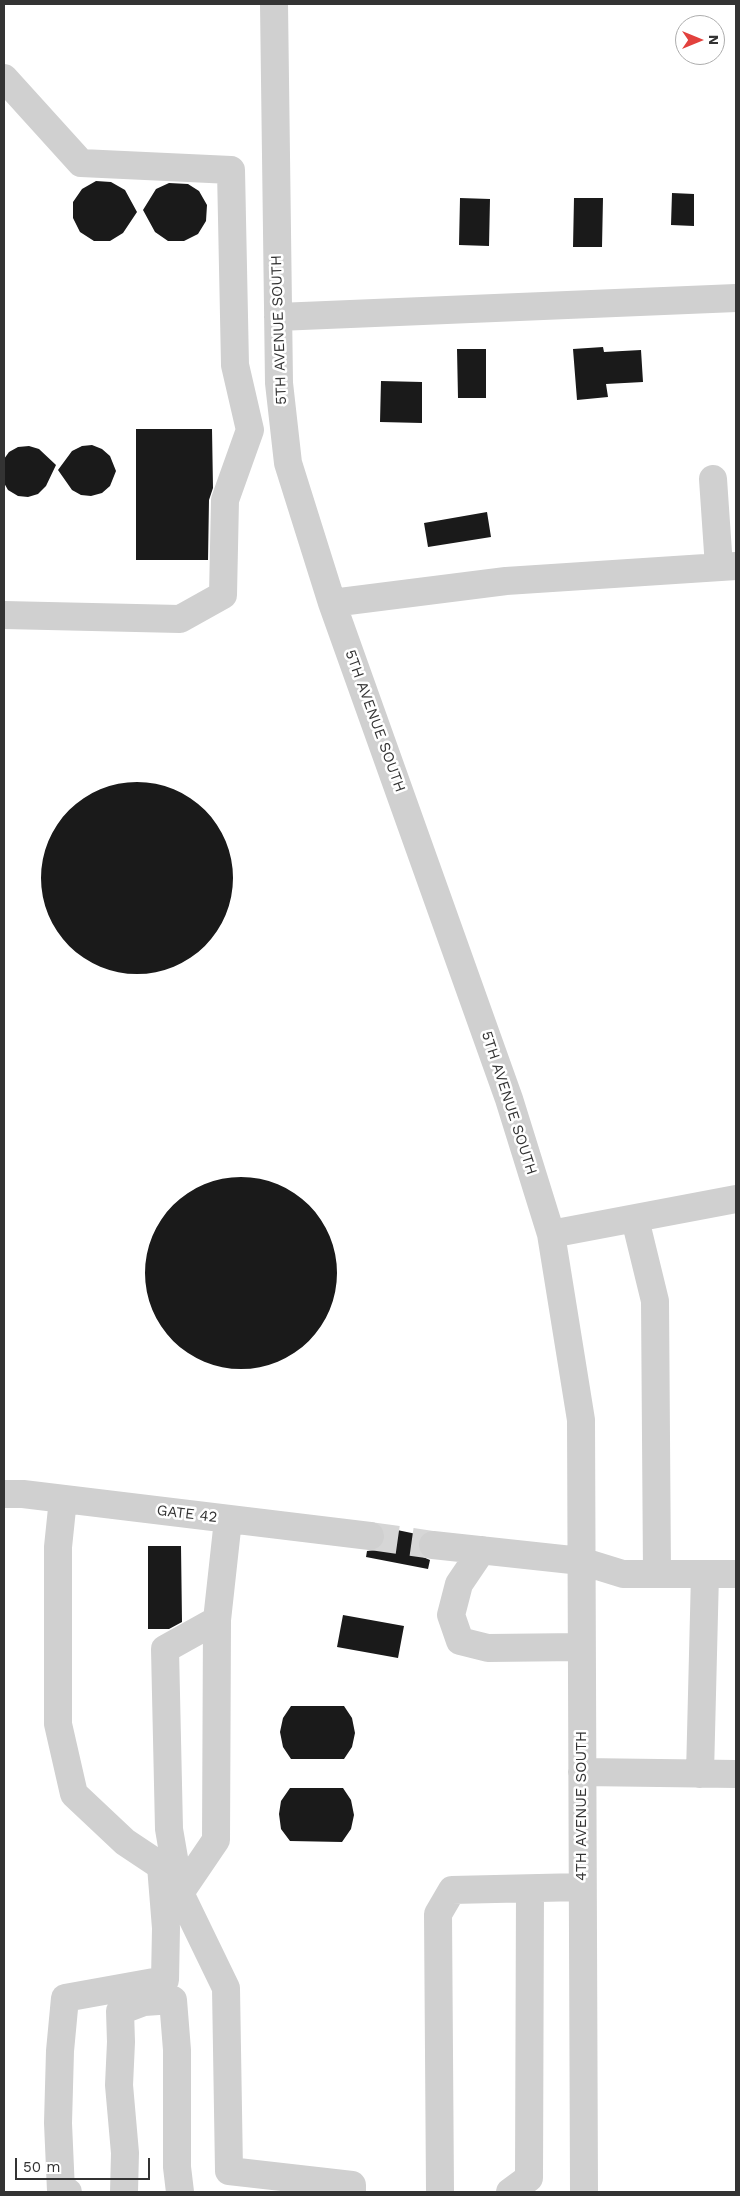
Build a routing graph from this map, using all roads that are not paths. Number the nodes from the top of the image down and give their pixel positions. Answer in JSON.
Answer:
{"nodes":[{"id":1,"x":274,"y":4,"type":"edge"},
{"id":2,"x":4,"y":78,"type":"edge"},
{"id":3,"x":736,"y":298,"type":"edge"},
{"id":4,"x":278,"y":317,"type":"junction"},
{"id":5,"x":713,"y":479,"type":"dead end"},
{"id":6,"x":728,"y":566,"type":"edge"},
{"id":7,"x":332,"y":603,"type":"junction"},
{"id":8,"x":4,"y":616,"type":"edge"},
{"id":9,"x":736,"y":1199,"type":"edge"},
{"id":10,"x":635,"y":1219,"type":"junction"},
{"id":11,"x":551,"y":1234,"type":"junction"},
{"id":12,"x":581,"y":1420,"type":"joint"},
{"id":13,"x":4,"y":1494,"type":"edge"},
{"id":14,"x":63,"y":1499,"type":"junction"},
{"id":15,"x":228,"y":1520,"type":"junction"},
{"id":16,"x":370,"y":1536,"type":"tunnel mouth"},
{"id":17,"x":433,"y":1545,"type":"tunnel mouth"},
{"id":18,"x":482,"y":1550,"type":"junction"},
{"id":19,"x":581,"y":1561,"type":"junction"},
{"id":20,"x":657,"y":1574,"type":"junction"},
{"id":21,"x":705,"y":1574,"type":"junction"},
{"id":22,"x":736,"y":1574,"type":"edge"},
{"id":23,"x":217,"y":1620,"type":"junction"},
{"id":24,"x":581,"y":1648,"type":"junction"},
{"id":25,"x":582,"y":1772,"type":"junction"},
{"id":26,"x":700,"y":1774,"type":"junction"},
{"id":27,"x":736,"y":1774,"type":"edge"},
{"id":28,"x":582,"y":1887,"type":"junction"},
{"id":29,"x":530,"y":1890,"type":"junction"},
{"id":30,"x":180,"y":1893,"type":"junction"},
{"id":31,"x":68,"y":2192,"type":"edge"},
{"id":32,"x":124,"y":2192,"type":"edge"},
{"id":33,"x":180,"y":2192,"type":"edge"},
{"id":34,"x":257,"y":2192,"type":"edge"},
{"id":35,"x":275,"y":2192,"type":"edge"},
{"id":36,"x":352,"y":2192,"type":"edge"},
{"id":37,"x":440,"y":2192,"type":"edge"},
{"id":38,"x":510,"y":2192,"type":"edge"},
{"id":39,"x":584,"y":2192,"type":"edge"}],
"edges":[{"from":1,"to":4,"type":"street","name":"5TH AVENUE SOUTH"},
{"from":2,"to":8,"type":"street"},
{"from":3,"to":4,"type":"street"},
{"from":4,"to":7,"type":"street","name":"5TH AVENUE SOUTH"},
{"from":5,"to":6,"type":"street"},
{"from":6,"to":7,"type":"street"},
{"from":7,"to":11,"type":"street","name":"5TH AVENUE SOUTH"},
{"from":9,"to":10,"type":"street"},
{"from":10,"to":11,"type":"street"},
{"from":10,"to":20,"type":"street"},
{"from":11,"to":12,"type":"street","name":"5TH AVENUE SOUTH"},
{"from":12,"to":19,"type":"street","name":"4TH AVENUE SOUTH"},
{"from":13,"to":14,"type":"street","name":"GATE 42"},
{"from":14,"to":15,"type":"street","name":"GATE 42"},
{"from":14,"to":31,"type":"street"},
{"from":15,"to":16,"type":"street","name":"GATE 42"},
{"from":15,"to":23,"type":"street"},
{"from":17,"to":18,"type":"street"},
{"from":18,"to":19,"type":"street"},
{"from":18,"to":24,"type":"street"},
{"from":19,"to":20,"type":"street"},
{"from":19,"to":24,"type":"street","name":"4TH AVENUE SOUTH"},
{"from":20,"to":21,"type":"street"},
{"from":21,"to":22,"type":"street"},
{"from":21,"to":26,"type":"street"},
{"from":23,"to":30,"type":"street"},
{"from":23,"to":30,"type":"street"},
{"from":24,"to":25,"type":"street","name":"4TH AVENUE SOUTH"},
{"from":25,"to":26,"type":"street"},
{"from":25,"to":28,"type":"street","name":"4TH AVENUE SOUTH"},
{"from":26,"to":27,"type":"street"},
{"from":28,"to":29,"type":"street"},
{"from":28,"to":39,"type":"street","name":"4TH AVENUE SOUTH"},
{"from":29,"to":37,"type":"street"},
{"from":29,"to":38,"type":"street"},
{"from":30,"to":36,"type":"street"},
{"from":32,"to":33,"type":"street"},
{"from":34,"to":35,"type":"street"}]}
